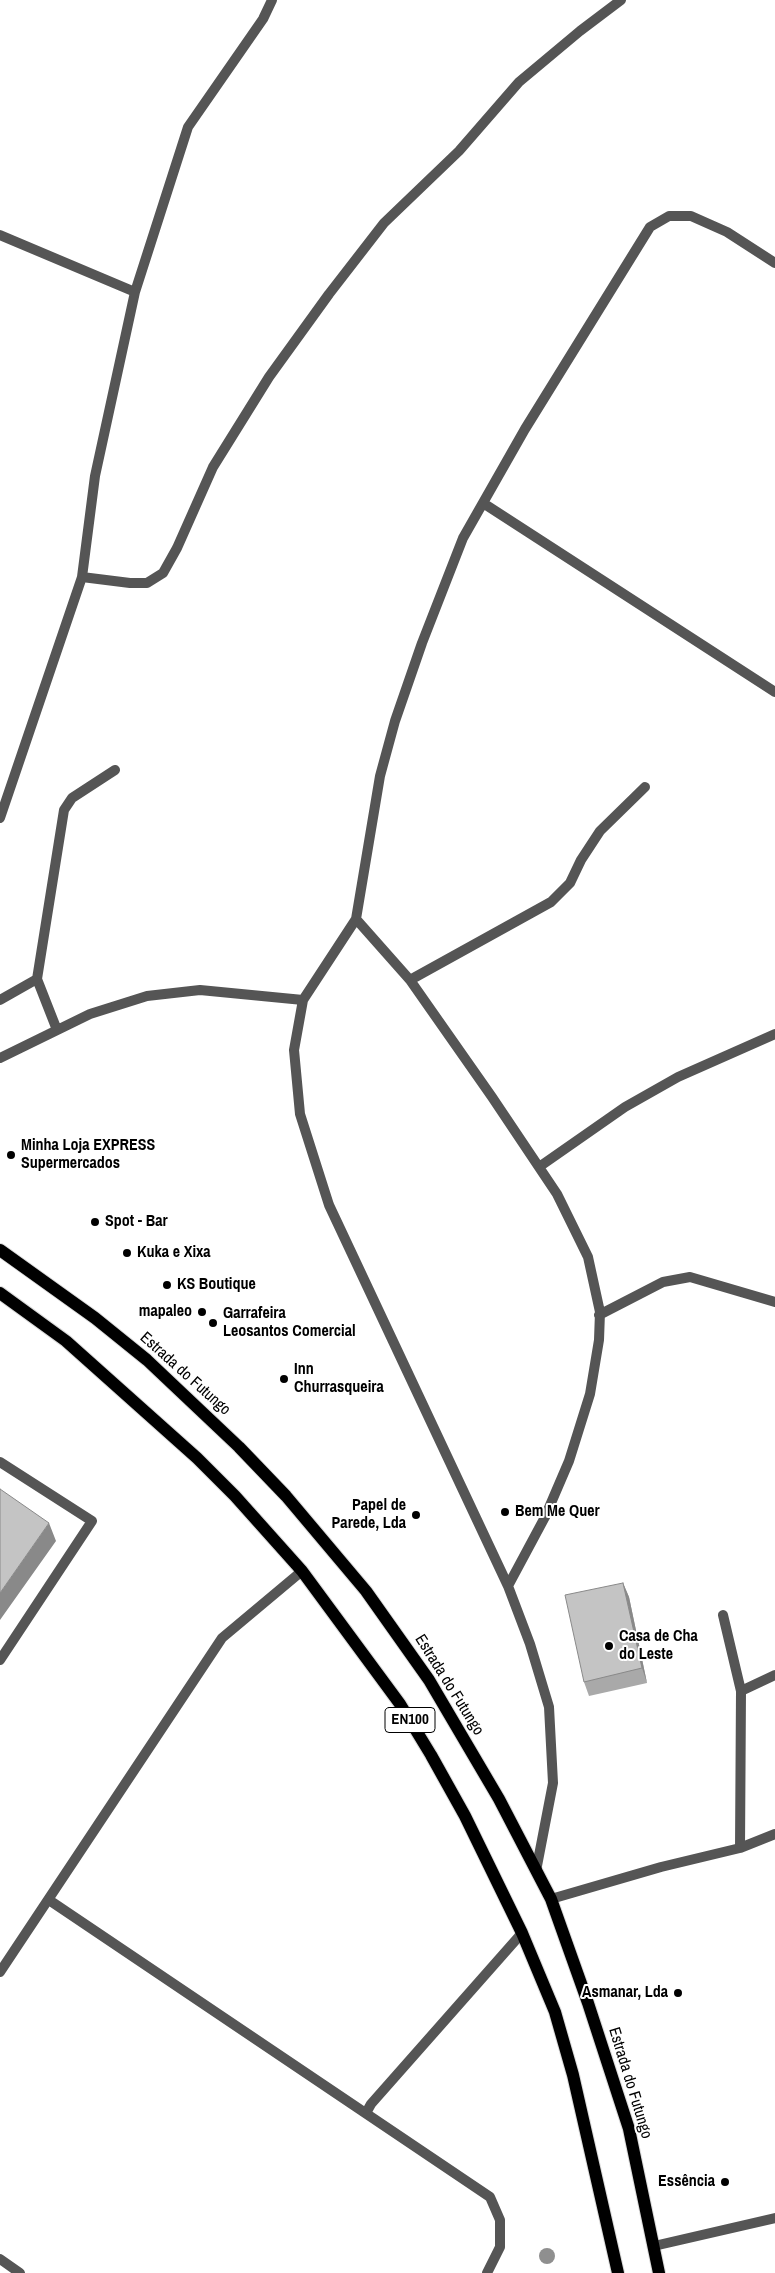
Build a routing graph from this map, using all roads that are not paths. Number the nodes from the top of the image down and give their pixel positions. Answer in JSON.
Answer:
{"nodes":[{"id":1,"x":272,"y":0,"type":"edge"},
{"id":2,"x":621,"y":0,"type":"edge"},
{"id":3,"x":0,"y":235,"type":"edge"},
{"id":4,"x":775,"y":263,"type":"edge"},
{"id":5,"x":136,"y":292,"type":"junction"},
{"id":6,"x":483,"y":503,"type":"junction"},
{"id":7,"x":82,"y":577,"type":"junction"},
{"id":8,"x":775,"y":692,"type":"edge"},
{"id":9,"x":115,"y":770,"type":"dead end"},
{"id":10,"x":645,"y":787,"type":"dead end"},
{"id":11,"x":0,"y":818,"type":"edge"},
{"id":12,"x":356,"y":918,"type":"junction"},
{"id":13,"x":37,"y":979,"type":"junction"},
{"id":14,"x":410,"y":980,"type":"junction"},
{"id":15,"x":0,"y":1000,"type":"edge"},
{"id":16,"x":304,"y":1000,"type":"junction"},
{"id":17,"x":57,"y":1030,"type":"junction"},
{"id":18,"x":775,"y":1034,"type":"edge"},
{"id":19,"x":0,"y":1058,"type":"edge"},
{"id":20,"x":539,"y":1167,"type":"junction"},
{"id":21,"x":0,"y":1250,"type":"edge"},
{"id":22,"x":0,"y":1293,"type":"edge"},
{"id":23,"x":775,"y":1302,"type":"edge"},
{"id":24,"x":599,"y":1315,"type":"junction"},
{"id":25,"x":0,"y":1462,"type":"edge"},
{"id":26,"x":302,"y":1570,"type":"junction"},
{"id":27,"x":508,"y":1586,"type":"junction"},
{"id":28,"x":723,"y":1615,"type":"dead end"},
{"id":29,"x":0,"y":1660,"type":"edge"},
{"id":30,"x":775,"y":1675,"type":"edge"},
{"id":31,"x":741,"y":1691,"type":"junction"},
{"id":32,"x":775,"y":1834,"type":"edge"},
{"id":33,"x":740,"y":1848,"type":"junction"},
{"id":34,"x":536,"y":1871,"type":"junction"},
{"id":35,"x":551,"y":1899,"type":"junction"},
{"id":36,"x":49,"y":1900,"type":"junction"},
{"id":37,"x":522,"y":1933,"type":"junction"},
{"id":38,"x":0,"y":1972,"type":"edge"},
{"id":39,"x":366,"y":2113,"type":"junction"},
{"id":40,"x":775,"y":2218,"type":"edge"},
{"id":41,"x":654,"y":2246,"type":"junction"},
{"id":42,"x":0,"y":2259,"type":"edge"},
{"id":43,"x":20,"y":2273,"type":"edge"},
{"id":44,"x":487,"y":2273,"type":"edge"},
{"id":45,"x":618,"y":2273,"type":"edge"},
{"id":46,"x":659,"y":2273,"type":"edge"}],
"edges":[{"from":1,"to":5,"type":"street"},
{"from":2,"to":7,"type":"street"},
{"from":3,"to":5,"type":"street"},
{"from":4,"to":6,"type":"street"},
{"from":5,"to":7,"type":"street"},
{"from":6,"to":8,"type":"street"},
{"from":6,"to":12,"type":"street"},
{"from":7,"to":11,"type":"street"},
{"from":9,"to":13,"type":"street"},
{"from":10,"to":14,"type":"street"},
{"from":12,"to":14,"type":"street"},
{"from":12,"to":16,"type":"street"},
{"from":13,"to":15,"type":"street"},
{"from":13,"to":17,"type":"street"},
{"from":14,"to":20,"type":"street"},
{"from":16,"to":17,"type":"street"},
{"from":16,"to":27,"type":"street"},
{"from":17,"to":19,"type":"street"},
{"from":18,"to":20,"type":"street"},
{"from":20,"to":24,"type":"street"},
{"from":21,"to":34,"type":"main road","name":"Estrada do Futungo","number":"EN100"},
{"from":22,"to":26,"type":"main road","number":"EN100"},
{"from":23,"to":24,"type":"street"},
{"from":24,"to":27,"type":"street"},
{"from":25,"to":29,"type":"street"},
{"from":26,"to":36,"type":"street"},
{"from":26,"to":37,"type":"main road","number":"EN100"},
{"from":27,"to":34,"type":"street"},
{"from":28,"to":31,"type":"street"},
{"from":30,"to":31,"type":"street"},
{"from":31,"to":33,"type":"street"},
{"from":32,"to":33,"type":"street"},
{"from":33,"to":35,"type":"street"},
{"from":34,"to":35,"type":"main road","name":"Estrada do Futungo","number":"EN100"},
{"from":35,"to":41,"type":"main road","name":"Estrada do Futungo","number":"EN100"},
{"from":36,"to":38,"type":"street"},
{"from":36,"to":39,"type":"street"},
{"from":37,"to":39,"type":"street"},
{"from":37,"to":45,"type":"main road","number":"EN100"},
{"from":39,"to":44,"type":"street"},
{"from":40,"to":41,"type":"street"},
{"from":41,"to":46,"type":"main road","name":"Estrada do Futungo","number":"EN100"},
{"from":42,"to":43,"type":"street"}]}
